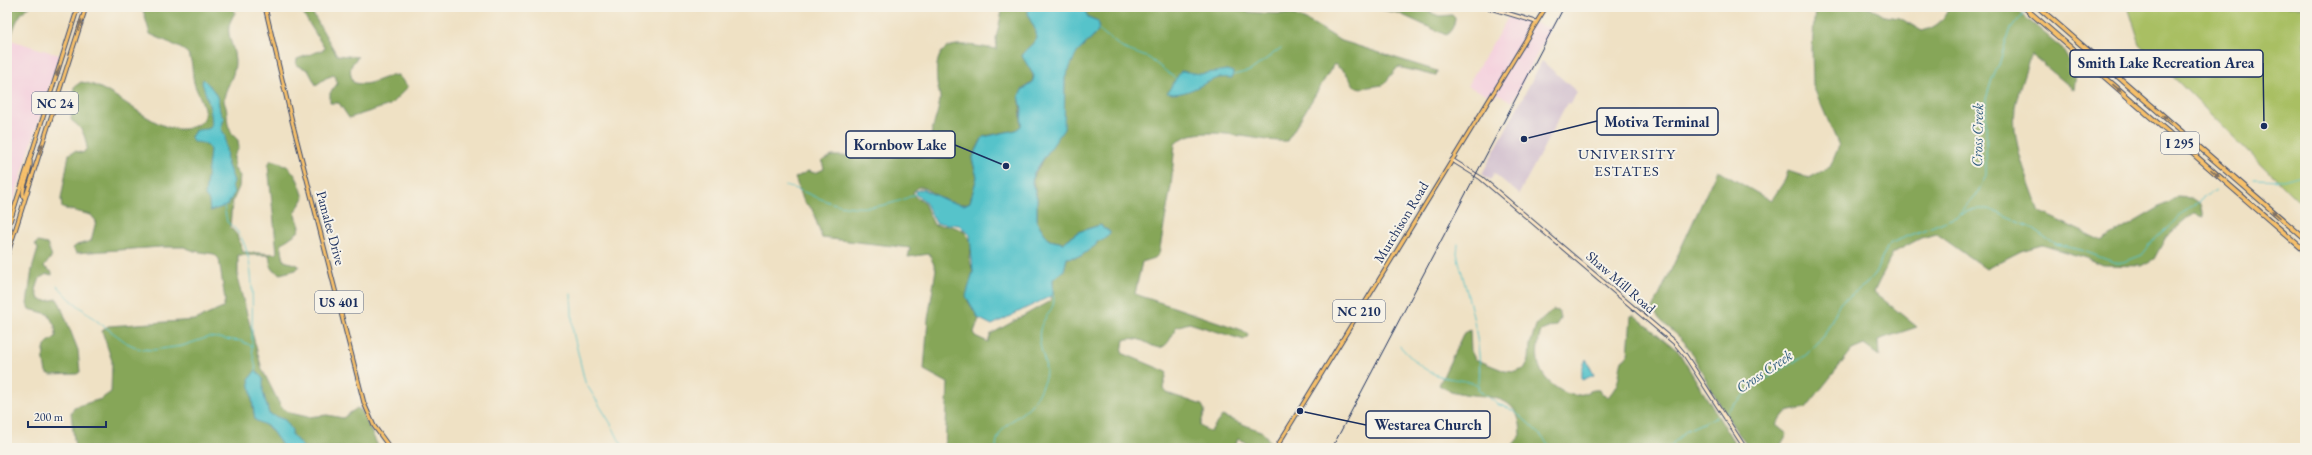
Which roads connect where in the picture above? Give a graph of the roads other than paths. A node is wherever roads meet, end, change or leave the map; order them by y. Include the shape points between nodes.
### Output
1 (78, 7) edge
2 (86, 7) edge
3 (265, 7) edge
4 (1487, 7) edge
5 (1546, 7) edge
6 (2024, 7) edge
7 (2038, 7) edge
8 (1536, 22) junction
9 (30, 160) junction
10 (1452, 160) junction
11 (25, 199) junction
12 (9, 225) junction
13 (7, 231) edge
14 (2305, 239) edge
15 (7, 245) edge
16 (2305, 251) edge
17 (7, 256) edge
18 (390, 448) edge
19 (1276, 448) edge
20 (1745, 448) edge

1 -> 9 main road, NC 24
11 -> 2 main road, NC 24
3 - 18 main road, Pamalee Drive / US 401 via 364,403 374,426
4 - 8 main road
5 - 8 main road, Murchison Road / NC 210
6 -> 16 highway, I 295
14 -> 7 highway, I 295
8 - 10 main road, Murchison Road / NC 210
9 - 11 main road via 31,165 23,193
9 - 12 main road, NC 24
10 - 19 main road, Murchison Road / NC 210
10 - 20 main road, Shaw Mill Road via 1481,178 1675,343
11 - 17 main road, NC 24
12 - 13 main road, NC 24
12 - 15 main road via 11,231

